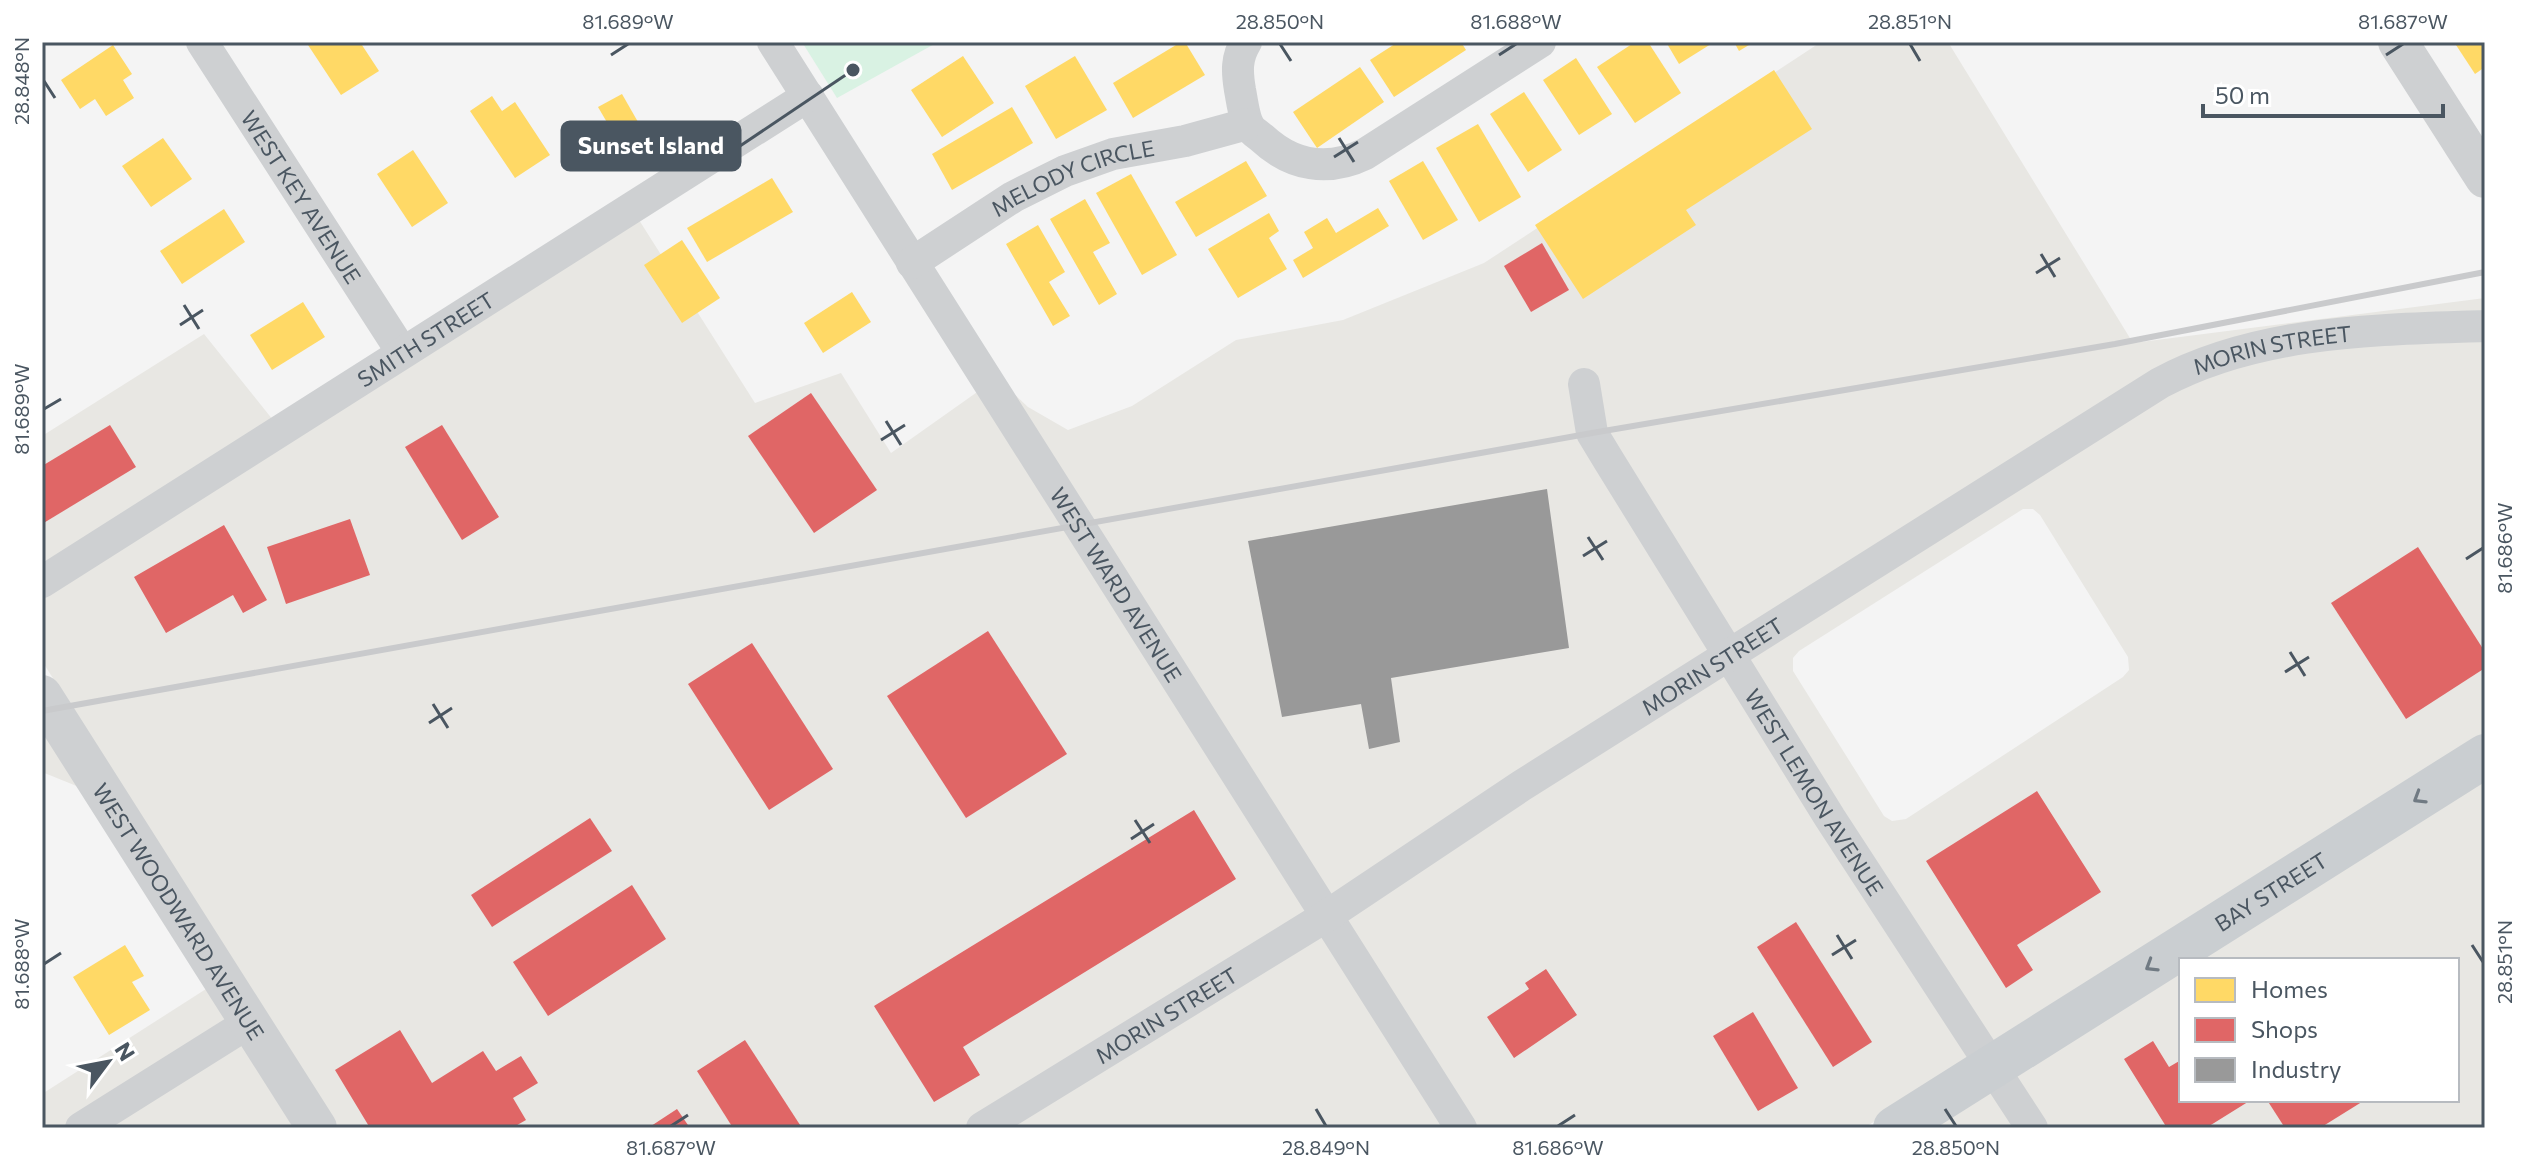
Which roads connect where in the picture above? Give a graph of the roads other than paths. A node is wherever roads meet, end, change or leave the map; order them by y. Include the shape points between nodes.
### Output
1 (202, 42) edge
2 (773, 42) edge
3 (1246, 42) edge
4 (1540, 42) edge
5 (2398, 42) edge
6 (808, 96) junction
7 (1247, 124) junction
8 (2485, 178) edge
9 (912, 263) junction
10 (2485, 326) edge
11 (402, 352) junction
12 (1584, 384) dead end
13 (42, 582) edge
14 (1729, 653) junction
15 (42, 695) edge
16 (2485, 756) edge
17 (1328, 915) junction
18 (250, 1022) junction
19 (1992, 1066) junction
20 (81, 1128) edge
21 (317, 1128) edge
22 (982, 1128) edge
23 (1461, 1128) edge
24 (1895, 1128) edge
25 (2032, 1128) edge

1 - 11 street, WEST KEY AVENUE
2 - 6 street, WEST WARD AVENUE
3 - 7 street via 1237,72
4 - 7 street via 1351,161 1326,166 1299,162 1277,152
5 - 8 street
6 - 9 street, WEST WARD AVENUE
6 - 11 street, SMITH STREET
7 - 9 street, MELODY CIRCLE via 1113,154 1065,171 1013,197
9 - 17 street, WEST WARD AVENUE
10 - 14 street, MORIN STREET via 2347,331 2192,366
11 - 13 street, SMITH STREET
12 - 14 street, WEST LEMON AVENUE via 1592,433
14 - 17 street, MORIN STREET
14 - 19 street, WEST LEMON AVENUE
15 - 18 street, WEST WOODWARD AVENUE
16 -> 19 main road, BAY STREET
17 - 22 street, MORIN STREET
17 - 23 street, WEST WARD AVENUE
18 - 20 street
18 - 21 street, WEST WOODWARD AVENUE
19 - 24 main road, BAY STREET
19 - 25 street, WEST LEMON AVENUE

